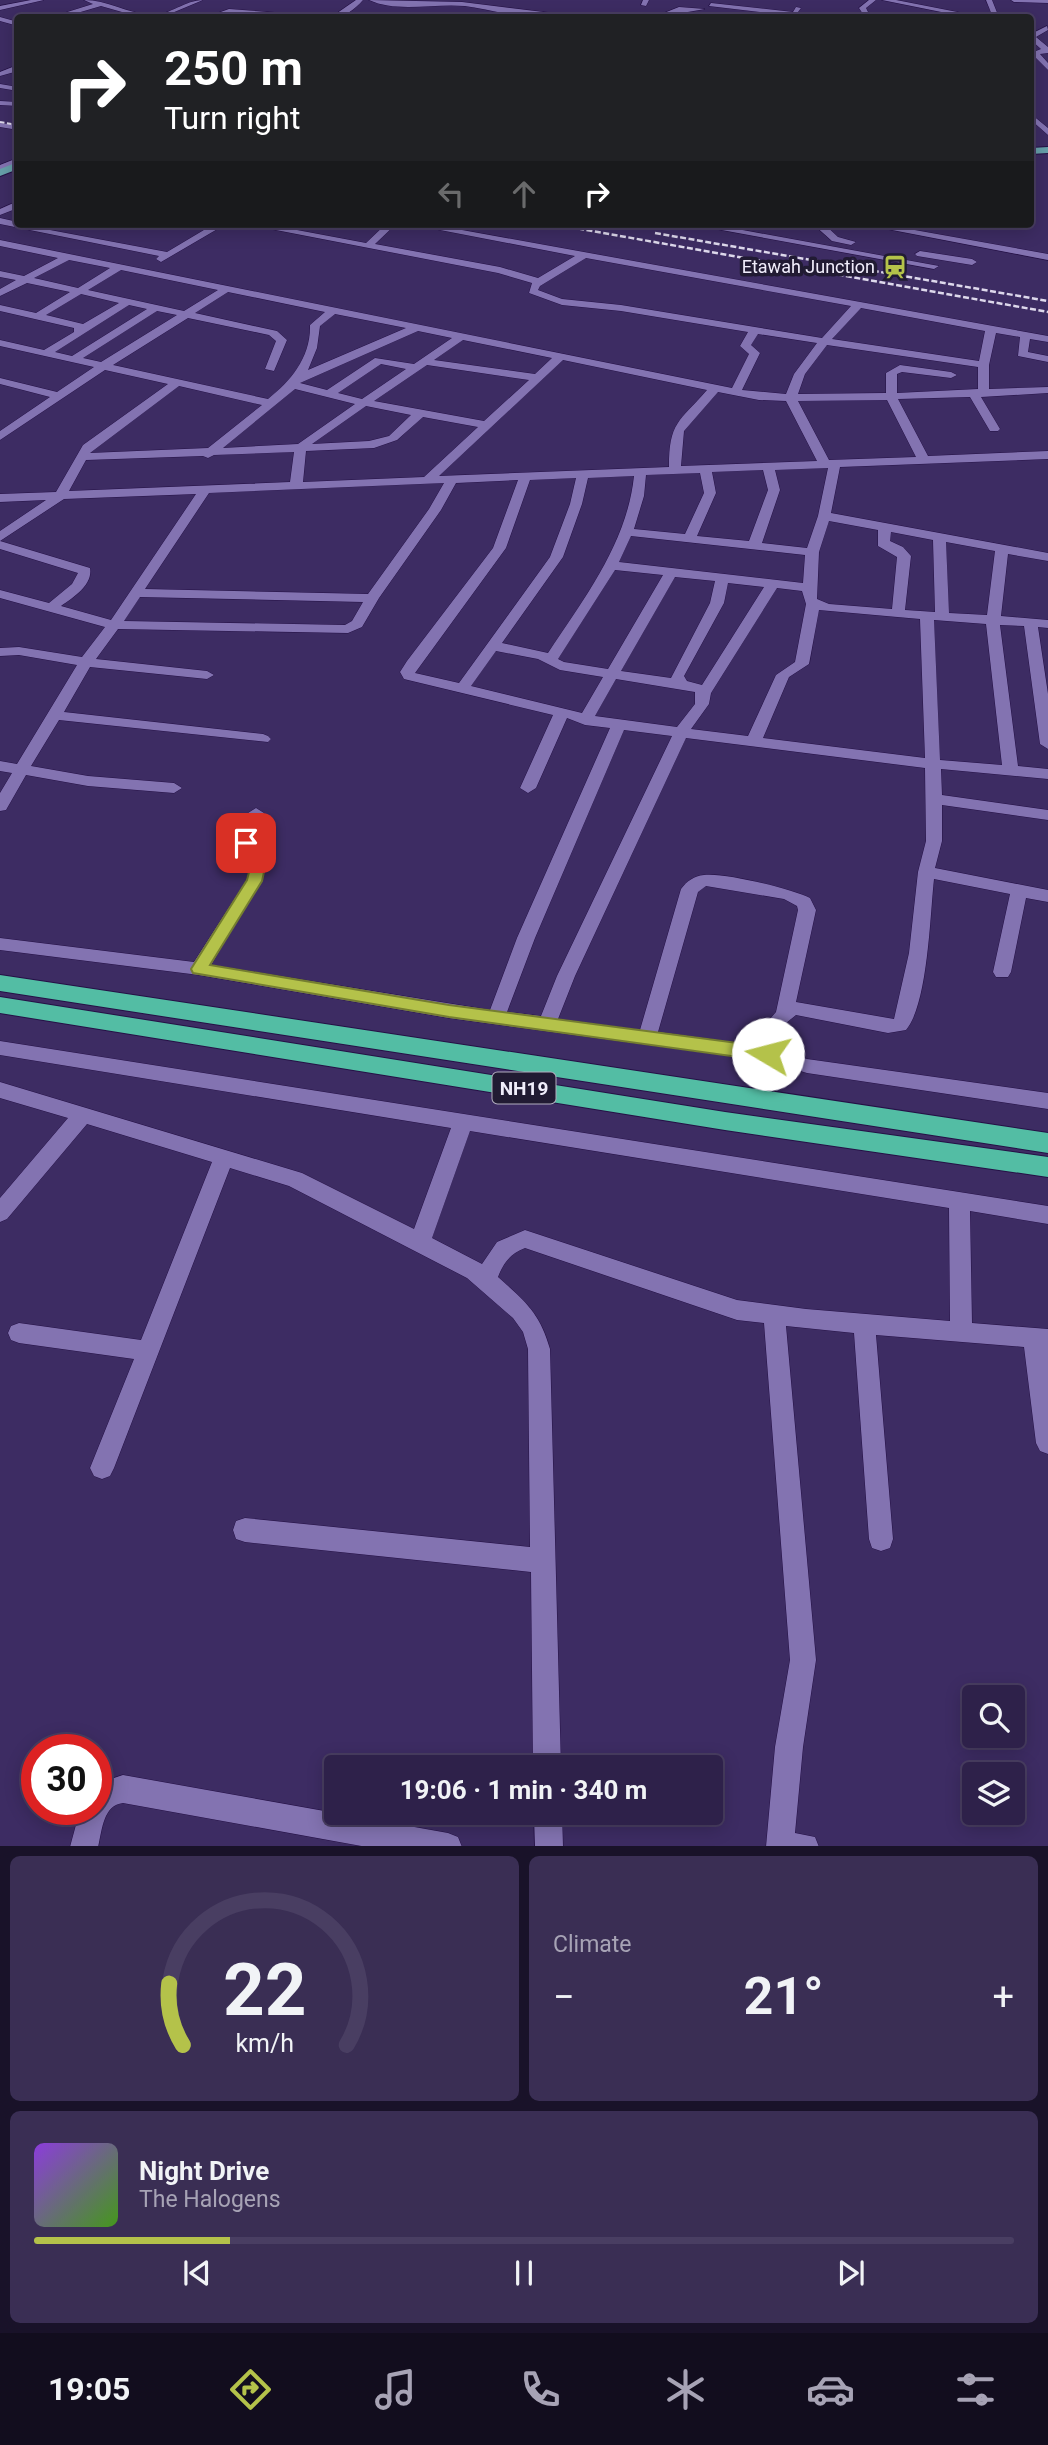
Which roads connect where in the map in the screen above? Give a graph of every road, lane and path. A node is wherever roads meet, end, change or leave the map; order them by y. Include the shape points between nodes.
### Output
1 (6, 0) edge
2 (41, 0) edge
3 (82, 0) edge
4 (88, 0) edge
5 (122, 0) edge
6 (200, 0) edge
7 (360, 0) edge
8 (372, 0) edge
9 (873, 0) edge
10 (885, 0) edge
11 (1048, 1) edge
12 (441, 2) edge
13 (713, 2) edge
14 (19, 3) junction
15 (69, 3) dead end
16 (1016, 3) edge
17 (102, 4) junction
18 (491, 4) edge
19 (239, 5) dead end
20 (552, 7) dead end
21 (0, 8) edge
22 (114, 8) junction
23 (798, 8) dead end
24 (930, 8) junction
25 (702, 9) junction
26 (229, 10) junction
27 (304, 10) dead end
28 (769, 12) edge
29 (66, 14) edge
30 (95, 14) edge
31 (137, 14) edge
32 (163, 14) edge
33 (218, 14) edge
34 (291, 14) joint
35 (341, 14) edge
36 (472, 14) dead end
37 (522, 14) edge
38 (556, 14) edge
39 (666, 14) edge
40 (696, 14) edge
41 (731, 14) edge
42 (866, 14) edge
43 (923, 14) edge
44 (956, 14) edge
45 (1046, 47) edge
46 (1045, 70) edge
47 (12, 78) dead end
48 (0, 87) edge
49 (13, 88) edge
50 (1034, 119) edge
51 (1048, 133) edge
52 (40, 228) edge
53 (60, 228) edge
54 (214, 228) edge
55 (271, 228) edge
56 (387, 228) edge
57 (436, 228) edge
58 (732, 228) edge
59 (823, 228) edge
60 (890, 228) edge
61 (53, 232) junction
62 (943, 237) junction
63 (835, 239) junction
64 (0, 243) edge
65 (368, 246) junction
66 (905, 252) junction
67 (169, 255) junction
68 (584, 255) junction
69 (69, 256) junction
70 (1048, 257) edge
71 (972, 262) dead end
72 (121, 266) junction
73 (934, 266) dead end
74 (142, 271) junction
75 (0, 274) edge
76 (26, 279) junction
77 (540, 282) junction
78 (228, 288) junction
79 (80, 291) junction
80 (0, 293) edge
81 (129, 301) junction
82 (858, 305) junction
83 (0, 308) edge
84 (155, 308) junction
85 (335, 309) junction
86 (186, 315) junction
87 (38, 316) junction
88 (418, 327) junction
89 (81, 329) junction
90 (991, 329) junction
91 (755, 330) junction
92 (462, 335) junction
93 (1026, 335) junction
94 (1048, 339) edge
95 (825, 342) junction
96 (0, 343) edge
97 (44, 354) junction
98 (560, 357) junction
99 (1048, 359) edge
100 (74, 360) junction
101 (418, 364) junction
102 (984, 365) junction
103 (103, 366) junction
104 (270, 369) dead end
105 (951, 375) dead end
106 (537, 378) junction
107 (0, 381) edge
108 (295, 382) junction
109 (176, 383) junction
110 (715, 388) junction
111 (1048, 390) edge
112 (736, 392) junction
113 (329, 394) junction
114 (979, 394) junction
115 (60, 396) junction
116 (891, 397) junction
117 (791, 399) junction
118 (362, 402) junction
119 (270, 403) junction
120 (420, 414) junction
121 (29, 416) junction
122 (0, 418) edge
123 (485, 425) junction
124 (994, 429) dead end
125 (0, 435) edge
126 (300, 449) junction
127 (208, 454) junction
128 (1048, 455) edge
129 (81, 457) junction
130 (924, 460) junction
131 (830, 465) junction
132 (768, 467) junction
133 (705, 470) junction
134 (675, 471) junction
135 (640, 472) junction
136 (583, 474) junction
137 (525, 477) junction
138 (452, 480) junction
139 (427, 481) junction
140 (296, 486) junction
141 (204, 491) junction
142 (60, 496) junction
143 (0, 498) edge
144 (824, 516) junction
145 (885, 527) junction
146 (626, 532) junction
147 (0, 537) edge
148 (939, 537) junction
149 (689, 539) junction
150 (0, 545) edge
151 (754, 546) junction
152 (1002, 550) junction
153 (812, 552) junction
154 (1048, 557) edge
155 (610, 565) junction
156 (672, 571) junction
157 (722, 579) junction
158 (773, 584) junction
159 (809, 588) junction
160 (136, 593) junction
161 (0, 594) edge
162 (372, 598) junction
163 (813, 604) junction
164 (52, 607) junction
165 (898, 614) junction
166 (934, 617) junction
167 (993, 621) junction
168 (1030, 623) junction
169 (1048, 624) edge
170 (114, 625) junction
171 (492, 646) junction
172 (0, 652) edge
173 (551, 659) junction
174 (86, 662) junction
175 (207, 675) dead end
176 (611, 675) junction
177 (682, 684) junction
178 (462, 689) junction
179 (704, 693) junction
180 (561, 714) junction
181 (54, 715) junction
182 (585, 720) junction
183 (619, 725) junction
184 (681, 732) junction
185 (263, 739) dead end
186 (753, 742) junction
187 (1048, 744) edge
188 (934, 764) junction
189 (0, 766) edge
190 (21, 770) junction
191 (1011, 771) junction
192 (1048, 775) edge
193 (174, 788) dead end
194 (528, 789) dead end
195 (936, 799) junction
196 (0, 806) edge
197 (256, 813) dead end
198 (1048, 816) edge
199 (926, 872) junction
200 (1019, 890) junction
201 (1048, 896) edge
202 (0, 944) edge
203 (199, 969) junction
204 (1002, 972) dead end
205 (0, 983) edge
206 (0, 1005) edge
207 (785, 1012) junction
208 (496, 1017) junction
209 (547, 1024) junction
210 (647, 1038) junction
211 (0, 1048) edge
212 (768, 1054) junction
213 (0, 1090) edge
214 (1048, 1101) edge
215 (83, 1115) junction
216 (463, 1122) junction
217 (1048, 1143) edge
218 (224, 1158) junction
219 (1048, 1167) edge
220 (959, 1201) junction
221 (0, 1213) edge
222 (1048, 1215) edge
223 (420, 1242) junction
224 (486, 1280) junction
225 (774, 1314) junction
226 (864, 1323) junction
227 (961, 1331) junction
228 (19, 1333) dead end
229 (1041, 1338) edge
230 (148, 1351) junction
231 (1048, 1443) edge
232 (102, 1468) dead end
233 (245, 1530) dead end
234 (881, 1539) dead end
235 (544, 1561) junction
236 (547, 1755) edge
237 (112, 1790) edge
238 (90, 1825) edge
239 (548, 1825) edge
240 (84, 1846) edge
241 (448, 1846) edge
242 (549, 1846) edge
243 (783, 1846) edge
244 (805, 1846) edge

1 - 14 street
2 - 14 street
3 - 15 street
4 - 17 street
5 - 17 street
6 - 32 street
7 - 35 street
8 - 12 street via 411,5
9 - 42 street via 862,8
10 - 24 street
11 - 16 street
12 - 18 street
13 - 25 street
13 - 28 street
14 - 21 street
17 - 22 street
17 - 29 street
18 - 36 street
18 - 37 street
19 - 26 street
20 - 38 street
22 - 30 street
22 - 31 street
23 - 28 street via 795,14
24 - 43 street
24 - 44 street
25 - 39 street
25 - 40 street
25 - 41 street
26 - 33 street
26 - 34 street
27 - 34 street
45 - 46 street via 1035,52
47 - 48 street
48 - 49 street
50 - 51 street
52 - 61 street
53 - 61 street
54 - 67 street
55 - 65 street
56 - 65 street
57 - 68 street
58 - 63 street
59 - 63 street
60 - 62 street
61 - 67 street
62 - 66 street
62 - 70 street
63 - 66 street
63 - 73 street
64 - 69 street
65 - 77 street via 500,270
66 - 71 street
67 - 74 street
68 - 77 street
68 - 82 street
69 - 72 street
69 - 76 street
72 - 74 street
72 - 79 street
74 - 78 street
75 - 76 street
76 - 79 street
76 - 80 street
77 - 91 street via 533,291 544,298
78 - 85 street
78 - 86 street
79 - 81 street
79 - 87 street
81 - 84 street
81 - 89 street
82 - 90 street
82 - 95 street
83 - 87 street
84 - 86 street
84 - 100 street
85 - 88 street
85 - 108 street via 315,325 316,333
86 - 103 street
86 - 104 street via 279,337 281,345
87 - 89 street via 74,323
88 - 92 street
88 - 108 street
89 - 97 street
90 - 93 street
90 - 102 street
91 - 95 street
91 - 112 street via 745,346 755,353
92 - 98 street
92 - 101 street
93 - 94 street
93 - 99 street via 1022,354
95 - 102 street
95 - 117 street via 796,377
96 - 97 street
97 - 100 street
98 - 106 street
98 - 110 street
100 - 103 street
101 - 106 street
101 - 113 street via 379,359
101 - 118 street
102 - 114 street
103 - 109 street
103 - 115 street
105 - 116 street via 894,370
106 - 123 street
107 - 115 street
108 - 113 street
108 - 119 street
109 - 119 street
109 - 129 street
110 - 112 street
110 - 134 street via 678,430
111 - 114 street
112 - 117 street
113 - 118 street
114 - 116 street
114 - 124 street
115 - 121 street
116 - 117 street
116 - 130 street
117 - 131 street
118 - 120 street
118 - 126 street
119 - 127 street
120 - 123 street
120 - 126 street via 380,444
121 - 122 street
121 - 125 street
123 - 139 street
126 - 127 street
126 - 140 street
127 - 129 street
128 - 130 street
129 - 142 street
130 - 131 street
131 - 132 street
131 - 144 street
132 - 133 street
132 - 151 street via 774,490
133 - 134 street
133 - 149 street via 710,493
134 - 135 street
135 - 136 street
135 - 146 street via 638,503
136 - 137 street
136 - 171 street via 556,557
137 - 138 street
137 - 178 street via 499,548 407,672 414,678
138 - 139 street
138 - 162 street
139 - 140 street
140 - 141 street
141 - 142 street
141 - 160 street
142 - 143 street
142 - 147 street
144 - 145 street
144 - 153 street
145 - 148 street
145 - 165 street via 883,543 904,556
146 - 149 street
146 - 155 street
148 - 152 street
148 - 166 street
149 - 151 street
150 - 164 street via 85,571 78,585
151 - 153 street
152 - 154 street
152 - 167 street
153 - 159 street
155 - 156 street
155 - 173 street
156 - 157 street
156 - 176 street
157 - 158 street
157 - 177 street via 717,603 677,676
158 - 159 street
158 - 179 street
159 - 163 street
160 - 162 street
160 - 170 street
161 - 164 street
162 - 170 street via 357,624 342,630
163 - 165 street
163 - 186 street via 802,664 783,676
164 - 170 street
165 - 166 street
166 - 167 street
166 - 188 street
167 - 168 street
167 - 191 street
168 - 169 street
168 - 187 street
170 - 174 street
171 - 173 street
171 - 178 street
172 - 174 street
173 - 176 street via 560,666
174 - 175 street
174 - 181 street
176 - 177 street
176 - 182 street
177 - 179 street
178 - 180 street
179 - 184 street via 702,704
180 - 182 street
180 - 194 street
181 - 185 street
181 - 190 street
182 - 183 street
183 - 184 street
183 - 208 street
184 - 186 street
184 - 209 street
186 - 188 street
188 - 191 street
188 - 195 street
189 - 190 street
190 - 193 street
190 - 196 street
191 - 192 street
195 - 198 street
195 - 199 street via 934,841
197 - 203 street via 244,848 257,872 254,881
199 - 200 street
199 - 207 street via 918,953 905,1017 899,1025 802,1008
200 - 201 street
200 - 204 street
202 - 203 street
203 - 208 street
205 - 217 highway, NH19
206 - 219 highway, NH19 via 725,1121
207 - 210 street via 807,910 804,902 788,894 706,880 690,889
207 - 212 street
208 - 209 street
209 - 210 street
210 - 212 street
211 - 216 street
212 - 214 street via 807,1066
213 - 215 street
215 - 218 street
215 - 221 street
216 - 220 street
216 - 223 street
218 - 223 street via 295,1180
218 - 230 street
220 - 222 street
220 - 227 street
223 - 224 street
224 - 225 street via 498,1252 525,1239 712,1304
224 - 235 street via 522,1311 540,1349
225 - 226 street
225 - 243 street via 803,1660 789,1747
226 - 227 street
226 - 234 street
227 - 229 street
228 - 230 street
229 - 231 street
230 - 232 street
233 - 235 street
235 - 236 street
237 - 241 street via 128,1788
238 - 240 street
239 - 242 street
243 - 244 street

